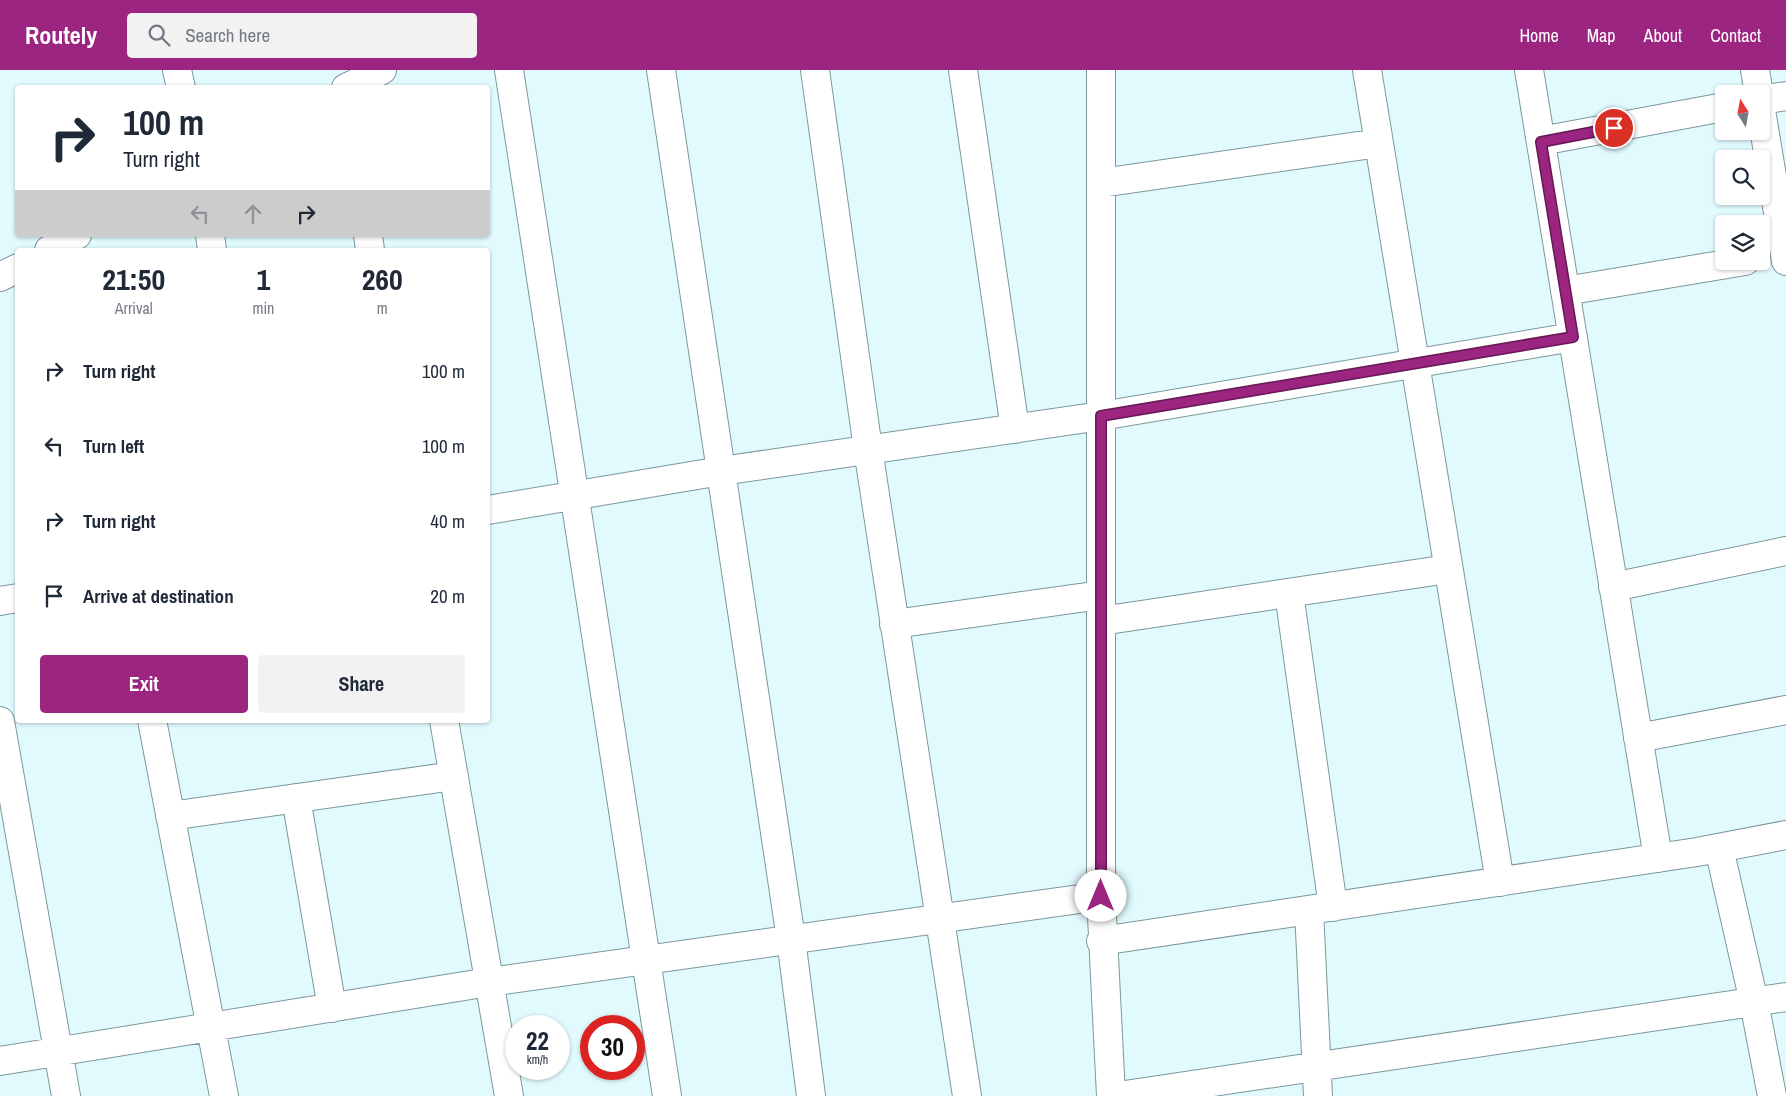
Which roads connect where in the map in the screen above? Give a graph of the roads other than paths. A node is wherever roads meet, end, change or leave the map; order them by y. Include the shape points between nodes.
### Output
1 (177, 70) edge
2 (342, 70) edge
3 (382, 70) edge
4 (510, 70) edge
5 (661, 70) edge
6 (815, 70) edge
7 (963, 70) edge
8 (1101, 70) edge
9 (1367, 70) edge
10 (1529, 70) edge
11 (1755, 70) edge
12 (180, 85) edge
13 (345, 85) edge
14 (352, 85) edge
15 (1758, 85) edge
16 (1786, 96) edge
17 (1770, 99) edge
18 (1715, 109) edge
19 (1765, 140) edge
20 (1379, 142) junction
21 (1541, 142) junction
22 (1101, 183) junction
23 (1780, 257) edge
24 (1715, 266) edge
25 (15, 270) edge
26 (0, 277) edge
27 (1565, 291) junction
28 (1573, 337) junction
29 (1415, 364) junction
30 (1101, 416) junction
31 (1015, 429) junction
32 (868, 450) junction
33 (721, 471) junction
34 (576, 495) junction
35 (490, 510) edge
36 (1786, 551) edge
37 (1448, 569) junction
38 (1614, 588) junction
39 (1289, 593) junction
40 (1101, 594) junction
41 (15, 598) edge
42 (0, 601) edge
43 (1101, 621) junction
44 (894, 624) junction
45 (1786, 710) edge
46 (0, 721) edge
47 (153, 723) edge
48 (445, 723) edge
49 (1638, 738) junction
50 (454, 776) junction
51 (296, 798) junction
52 (170, 816) junction
53 (1786, 835) edge
54 (1719, 848) junction
55 (1658, 858) junction
56 (1500, 882) junction
57 (1101, 896) junction
58 (1321, 908) junction
59 (939, 919) junction
60 (791, 939) junction
61 (1102, 940) junction
62 (647, 960) junction
63 (489, 982) junction
64 (1786, 996) edge
65 (1754, 1002) junction
66 (332, 1008) junction
67 (211, 1027) junction
68 (60, 1051) junction
69 (0, 1061) edge
70 (1318, 1067) junction
71 (66, 1096) edge
72 (224, 1096) edge
73 (508, 1096) edge
74 (667, 1096) edge
75 (811, 1096) edge
76 (967, 1096) edge
77 (1111, 1096) edge
78 (1118, 1096) edge
79 (1318, 1096) edge
80 (1772, 1096) edge

1 - 12 street
2 - 13 street
3 - 14 street
4 - 34 street
5 - 33 street
6 - 32 street
7 - 31 street
8 - 22 street
9 - 20 street
10 - 21 street
11 - 15 street
16 - 17 street
18 - 21 street
19 - 23 street
20 - 22 street
20 - 29 street
21 - 27 street
22 - 30 street
24 - 27 street
25 - 26 street
27 - 28 street
28 - 29 street
28 - 38 street
29 - 30 street
29 - 37 street
30 - 31 street
30 - 40 street
31 - 32 street
32 - 33 street
32 - 44 street
33 - 34 street
33 - 60 street
34 - 35 street
34 - 62 street
36 - 38 street
37 - 39 street
37 - 56 street
38 - 49 street
39 - 43 street
39 - 58 street
40 - 43 street
40 - 44 street
41 - 42 street
43 - 57 street
44 - 59 street
45 - 49 street
46 - 68 street
47 - 52 street
48 - 50 street
49 - 55 street
50 - 51 street
50 - 63 street
51 - 52 street
51 - 66 street
52 - 67 street
53 - 54 street
54 - 55 street
54 - 65 street
55 - 56 street
56 - 58 street
57 - 59 street
57 - 61 street
58 - 61 street
58 - 70 street
59 - 60 street
59 - 76 street
60 - 62 street
60 - 75 street
61 - 77 street
62 - 63 street
62 - 74 street
63 - 66 street
63 - 73 street
64 - 65 street
65 - 70 street
65 - 80 street
66 - 67 street
67 - 68 street
67 - 72 street
68 - 69 street
68 - 71 street
70 - 78 street
70 - 79 street

